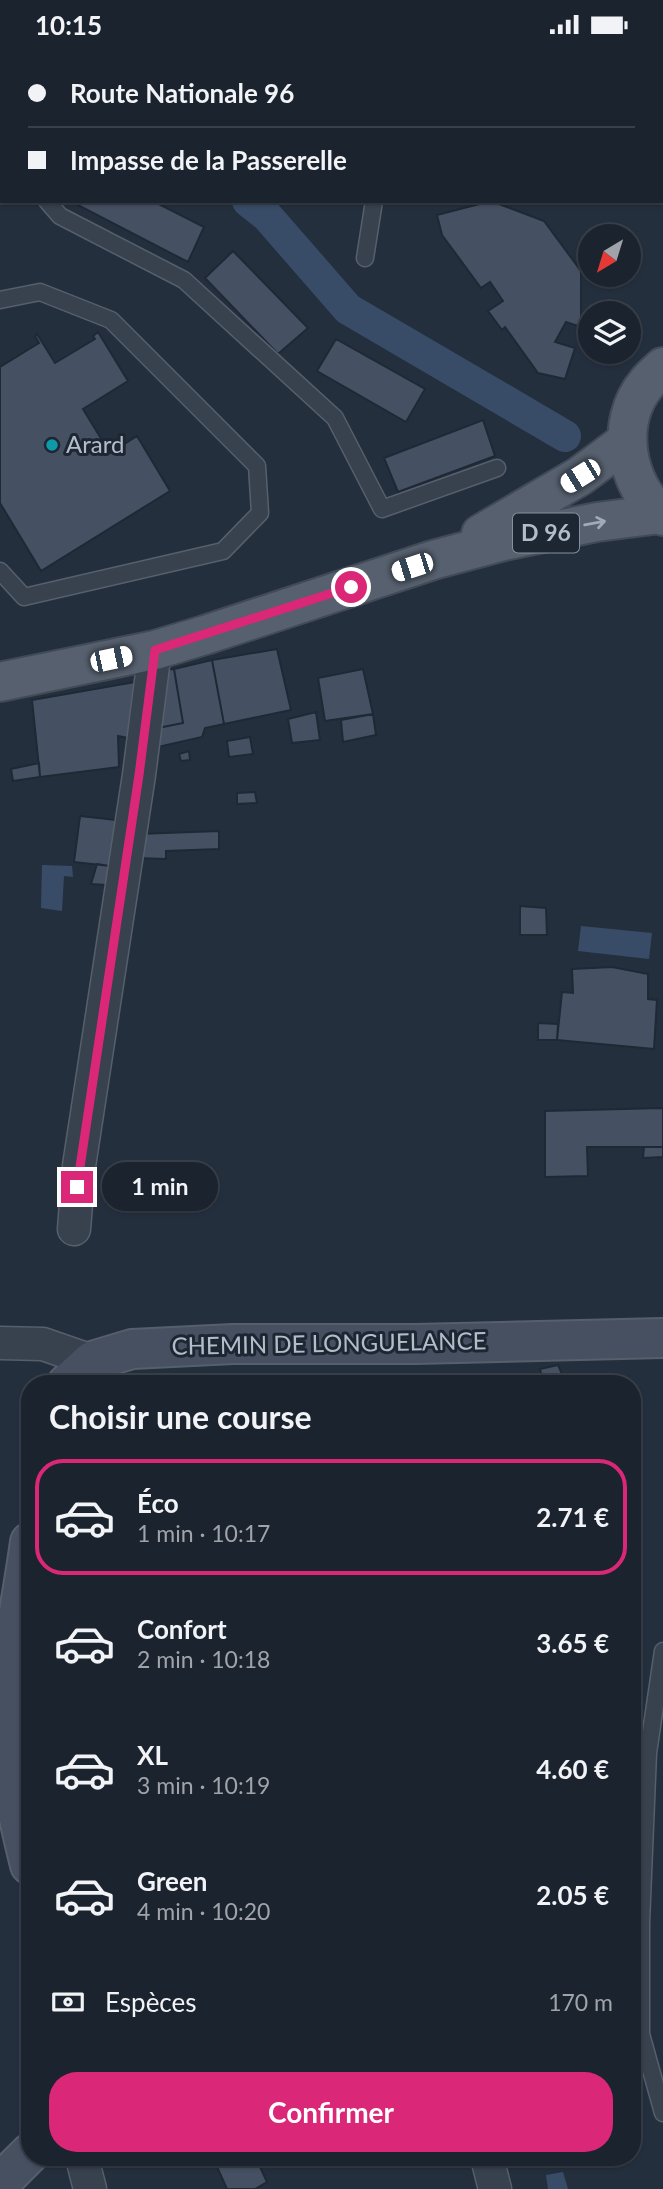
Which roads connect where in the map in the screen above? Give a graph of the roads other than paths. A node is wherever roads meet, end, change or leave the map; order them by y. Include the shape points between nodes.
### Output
1 (49, 203) edge
2 (374, 203) edge
3 (365, 258) dead end
4 (0, 300) edge
5 (663, 367) edge
6 (626, 442) junction
7 (496, 468) dead end
8 (662, 515) edge
9 (433, 560) junction
10 (0, 571) edge
11 (155, 650) junction
12 (0, 682) edge
13 (74, 1229) dead end
14 (663, 1338) edge
15 (0, 1343) edge
16 (79, 1373) edge
17 (21, 1605) edge
18 (663, 1651) edge
19 (21, 1830) edge
20 (663, 2113) edge
21 (21, 2162) edge
22 (84, 2166) edge
23 (489, 2166) edge
24 (0, 2183) edge
25 (90, 2189) edge
26 (495, 2189) edge

1 - 7 lane via 60,216 184,280 324,408 334,418 382,509
2 - 3 lane
4 - 10 lane via 40,292 111,320 257,466 260,513 223,551 24,597
5 - 6 main road via 646,384 632,411
6 - 8 main road via 642,493
6 - 9 main road, D 96 via 557,491
9 -> 8 main road, D 96 via 597,522
9 - 11 main road, D 96
11 - 12 main road, D 96
11 - 13 street via 79,1166
14 - 16 street, CHEMIN DE LONGUELANCE via 132,1349
15 - 16 street, CHEMIN DE LONGUELANCE via 43,1344
17 - 19 street via 8,1697 9,1752
18 - 20 lane via 648,1753 641,2034
21 - 24 street
22 - 25 street
23 - 26 street

